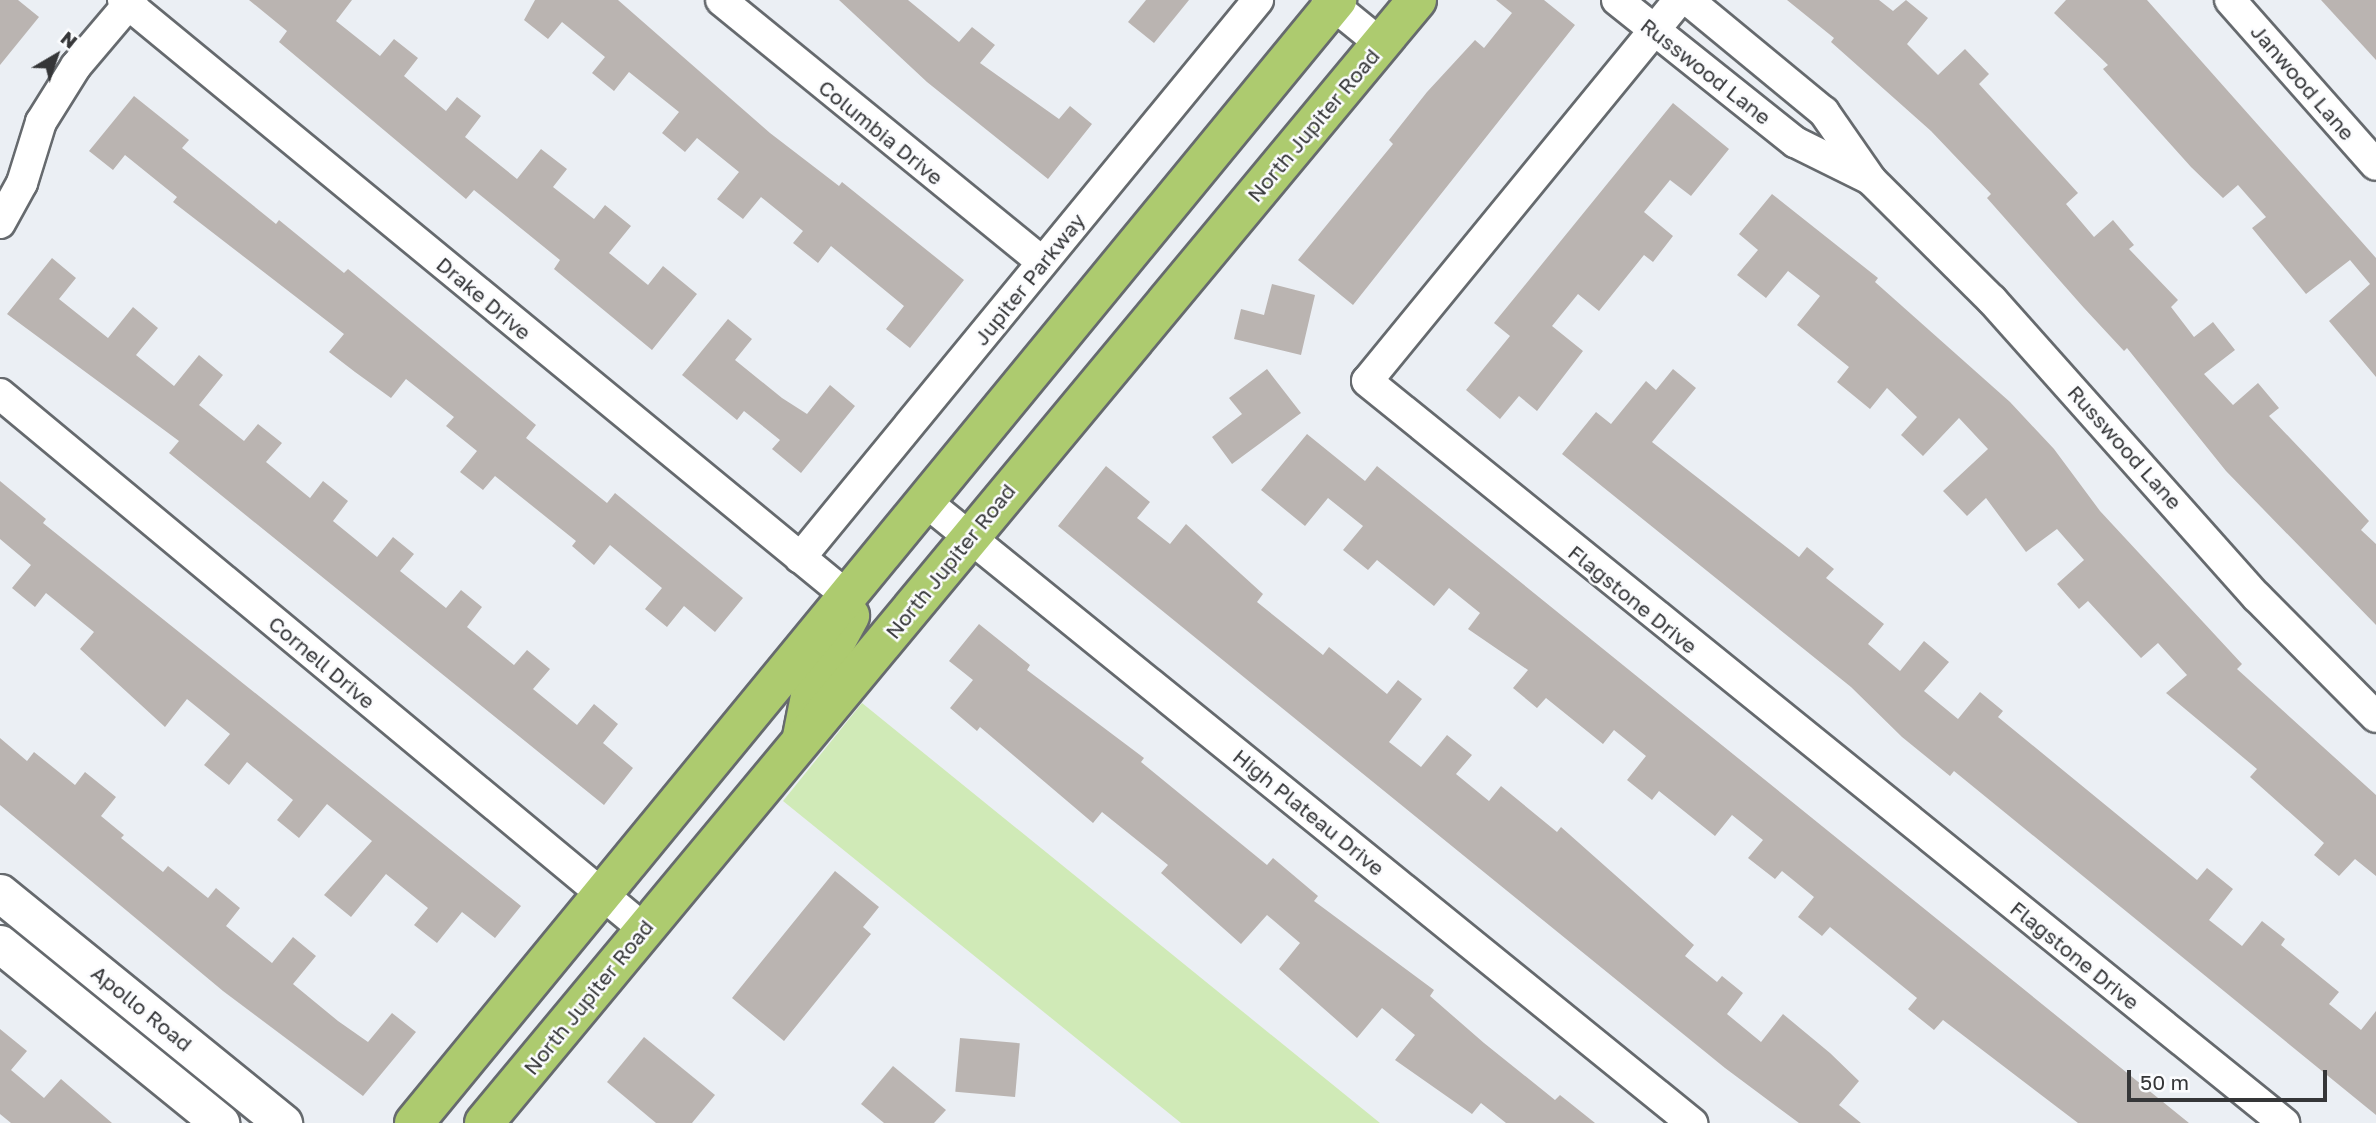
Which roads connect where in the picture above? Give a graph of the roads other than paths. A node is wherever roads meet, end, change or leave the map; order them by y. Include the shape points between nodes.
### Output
1 (721, 0) edge
2 (1258, 0) edge
3 (1418, 0) edge
4 (1616, 0) edge
5 (1679, 0) edge
6 (1688, 0) edge
7 (2230, 0) edge
8 (128, 2) edge
9 (1332, 2) edge
10 (1654, 30) junction
11 (1381, 44) junction
12 (2376, 165) edge
13 (1871, 180) junction
14 (0, 223) edge
15 (1042, 262) junction
16 (0, 394) edge
17 (925, 501) junction
18 (969, 537) junction
19 (800, 558) junction
20 (846, 594) junction
21 (2376, 717) edge
22 (801, 743) junction
23 (0, 893) edge
24 (601, 894) junction
25 (644, 929) junction
26 (0, 944) edge
27 (220, 1123) edge
28 (283, 1123) edge
29 (414, 1123) edge
30 (484, 1123) edge
31 (1692, 1123) edge
32 (2284, 1123) edge

1 - 15 street, Columbia Drive
2 - 15 street, Jupiter Parkway
3 - 11 main road, North Jupiter Road
4 - 10 street, Russwood Lane
5 - 10 street, Flagstone Drive
6 - 13 street, Russwood Lane via 1824,112
7 - 12 street, Janwood Lane
8 - 14 street via 76,66 41,122 22,183
8 - 19 street, Drake Drive
9 - 11 street
9 - 17 main road
10 - 13 street, Russwood Lane via 1795,142
10 - 32 street, Flagstone Drive via 1367,382
11 - 18 main road, North Jupiter Road
13 - 21 street, Russwood Lane via 1992,300 2257,597
15 - 19 street, Jupiter Parkway
16 - 24 street, Cornell Drive
17 - 18 street, High Plateau Drive
17 - 20 main road
18 - 22 main road, North Jupiter Road
18 - 31 street, High Plateau Drive
19 - 20 street, Drake Drive
20 - 22 main road via 852,604 849,622 812,686
20 - 24 main road
22 - 25 main road, North Jupiter Road
23 - 28 street, Apollo Road
24 - 25 street, Cornell Drive
24 - 29 main road
25 - 30 main road, North Jupiter Road
26 - 27 street, Apollo Road

